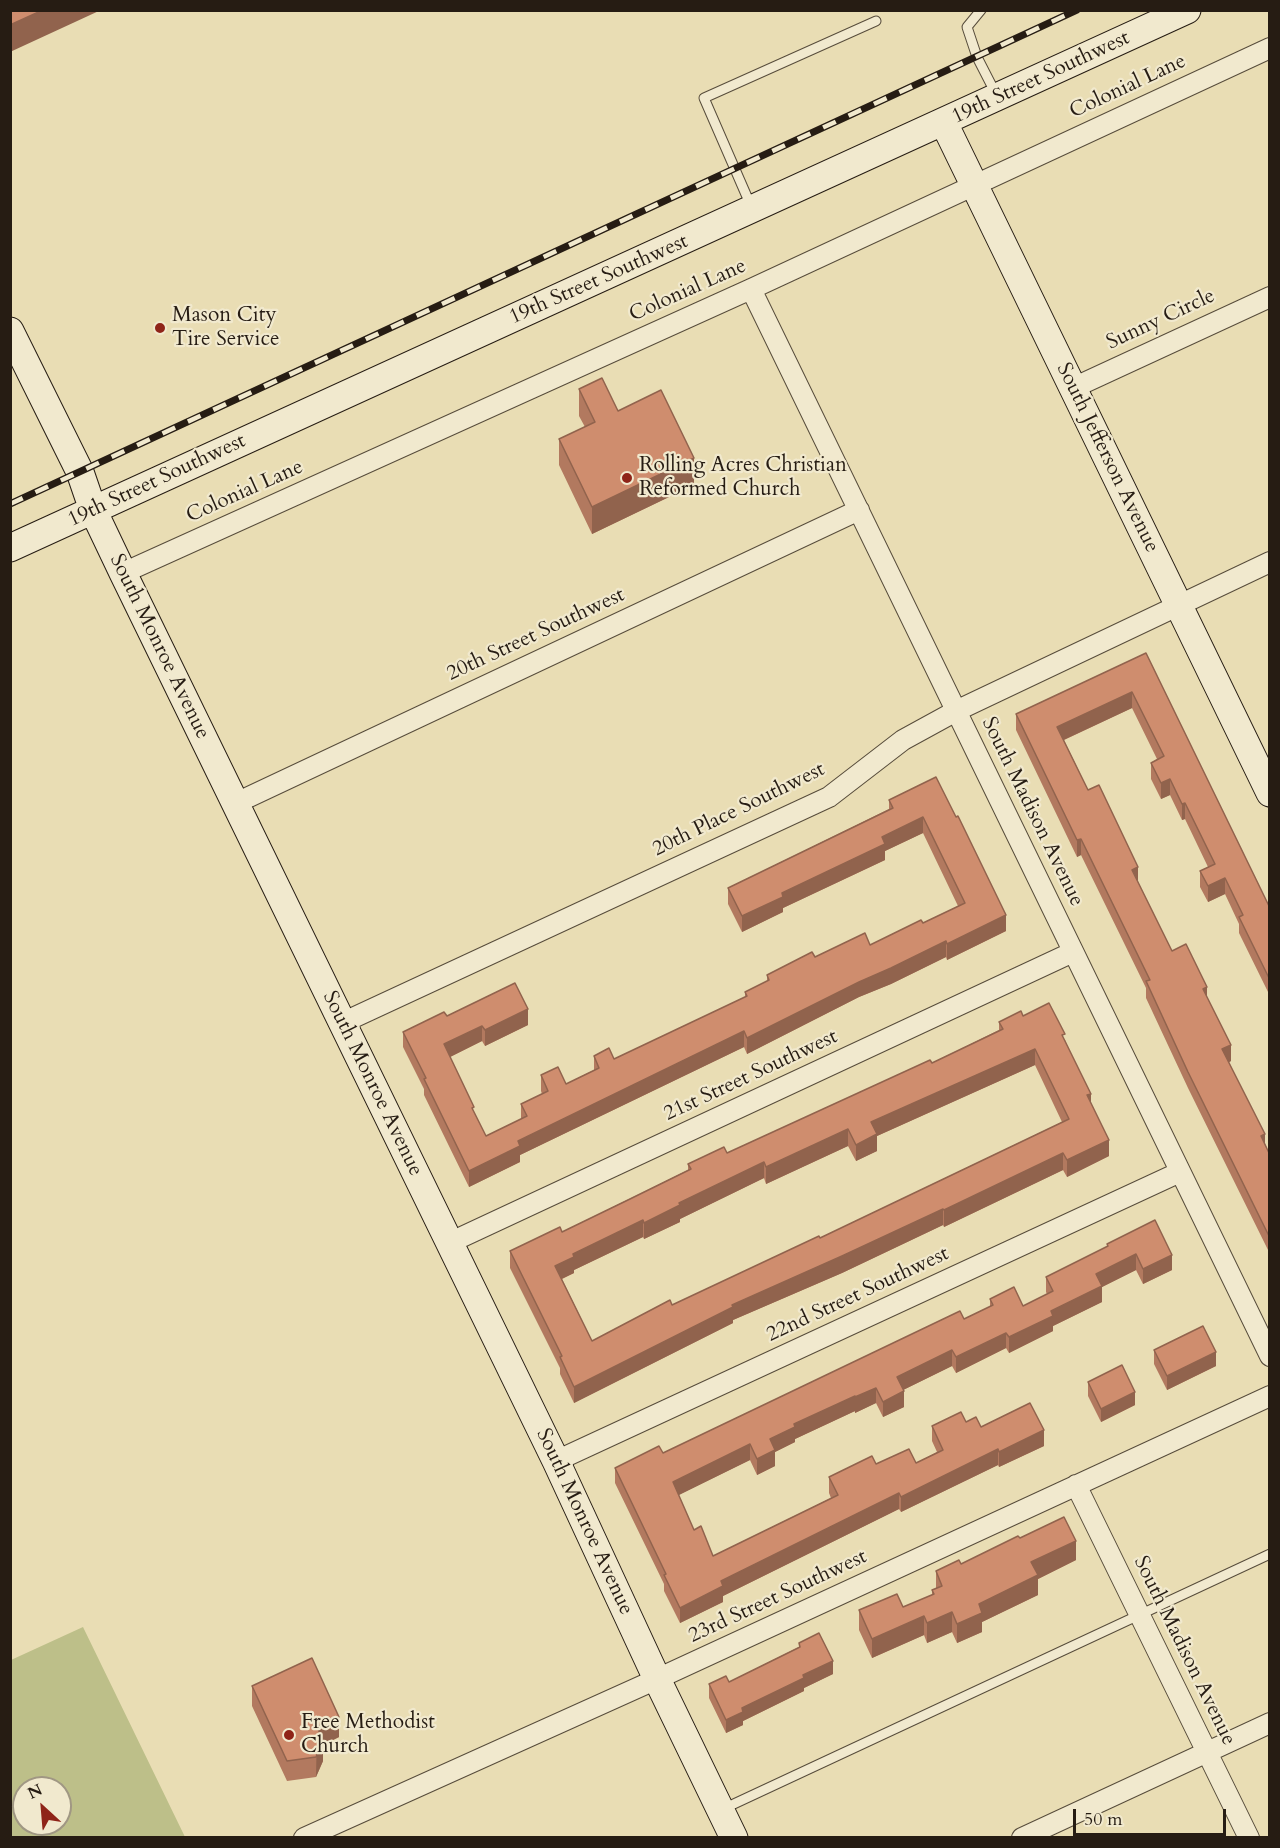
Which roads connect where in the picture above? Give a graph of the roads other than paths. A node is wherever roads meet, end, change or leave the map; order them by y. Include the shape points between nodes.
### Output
1 (981, 10) edge
2 (1187, 10) edge
3 (876, 21) dead end
4 (1269, 48) edge
5 (998, 98) junction
6 (944, 123) junction
7 (974, 185) junction
8 (753, 209) junction
9 (751, 289) junction
10 (1269, 297) edge
11 (13, 344) edge
12 (1073, 388) junction
13 (93, 510) junction
14 (859, 510) junction
15 (10, 548) edge
16 (1269, 562) edge
17 (123, 573) junction
18 (1178, 605) junction
19 (956, 711) junction
20 (1269, 793) edge
21 (234, 804) junction
22 (1073, 952) junction
23 (342, 1023) junction
24 (1180, 1173) junction
25 (449, 1243) junction
26 (1269, 1356) edge
27 (1269, 1396) edge
28 (556, 1461) junction
29 (1076, 1485) junction
30 (1269, 1554) edge
31 (1139, 1613) junction
32 (657, 1679) junction
33 (1269, 1723) edge
34 (1207, 1752) junction
35 (721, 1810) junction
36 (304, 1838) edge
37 (735, 1838) edge
38 (1022, 1838) edge
39 (1249, 1838) edge

1 - 5 lane via 966,27
2 - 5 street, 19th Street Southwest
3 - 8 lane via 704,98
4 - 7 street, Colonial Lane
5 - 6 street, 19th Street Southwest
6 - 7 street, South Jefferson Avenue
6 - 8 street, 19th Street Southwest
7 - 9 street, Colonial Lane
7 - 12 street, South Jefferson Avenue
8 - 13 street, 19th Street Southwest
9 - 14 street, South Madison Avenue
9 - 17 street, Colonial Lane
10 - 12 street, Sunny Circle
11 - 13 street, South Monroe Avenue via 80,472
12 - 18 street, South Jefferson Avenue
13 - 15 street, 19th Street Southwest
13 - 17 street, South Monroe Avenue
14 - 19 street, South Madison Avenue
14 - 21 street, 20th Street Southwest
16 - 18 street, 20th Place Southwest
17 - 21 street, South Monroe Avenue
18 - 19 street, 20th Place Southwest
18 - 20 street, South Jefferson Avenue
19 - 22 street, South Madison Avenue
19 - 23 street, 20th Place Southwest via 903,740 829,797
21 - 23 street, South Monroe Avenue
22 - 24 street, South Madison Avenue
22 - 25 street, 21st Street Southwest
23 - 25 street, South Monroe Avenue
24 - 26 street, South Madison Avenue
24 - 28 street, 22nd Street Southwest
25 - 28 street, South Monroe Avenue
27 - 29 street, 23rd Street Southwest
28 - 32 street, South Monroe Avenue
29 - 31 street, South Madison Avenue
29 - 32 street, 23rd Street Southwest
30 - 31 lane
31 - 34 street, South Madison Avenue
31 - 35 lane
32 - 35 street, South Monroe Avenue
32 - 36 street, 23rd Street Southwest
33 - 34 street
34 - 38 street
34 - 39 street, South Madison Avenue
35 - 37 street, South Monroe Avenue

